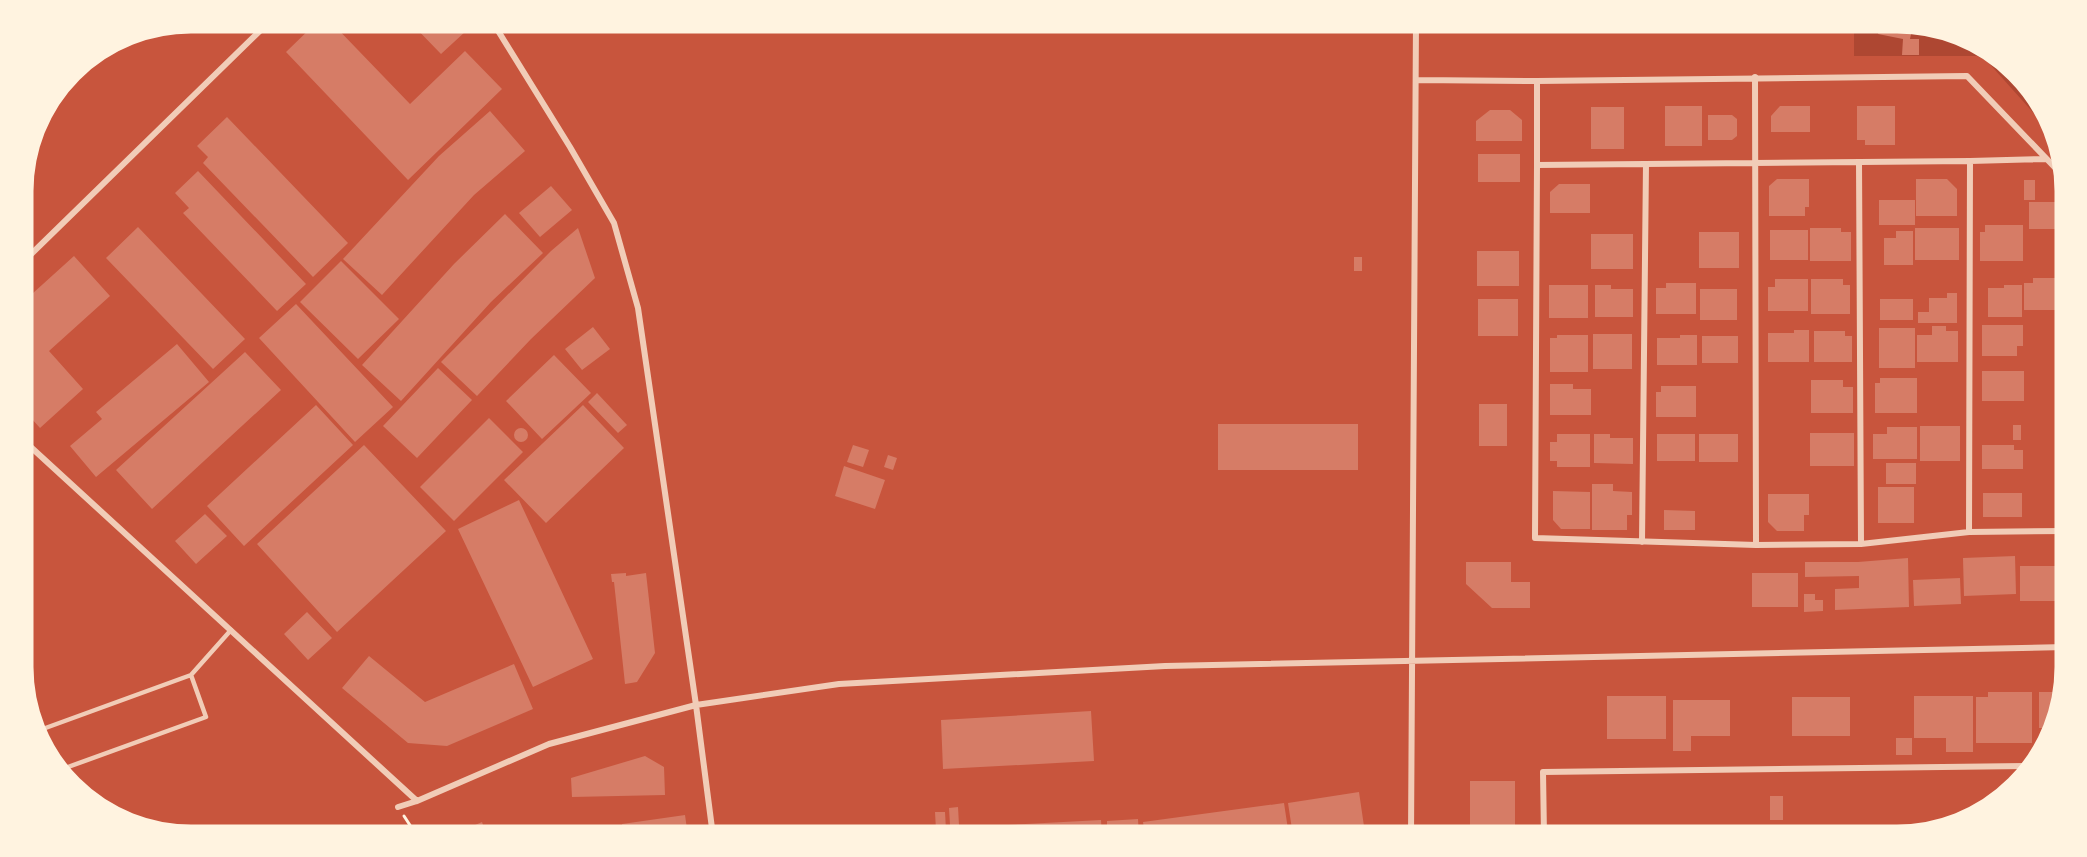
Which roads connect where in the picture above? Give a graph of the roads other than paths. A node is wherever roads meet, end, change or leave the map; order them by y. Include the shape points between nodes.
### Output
1 (259, 32) edge
2 (499, 32) edge
3 (1416, 32) edge
4 (1755, 77) junction
5 (1416, 80) junction
6 (1538, 81) junction
7 (2046, 159) junction
8 (1970, 161) junction
9 (1859, 162) junction
10 (1756, 163) junction
11 (1646, 164) junction
12 (1537, 165) junction
13 (2053, 166) edge
14 (32, 253) edge
15 (31, 448) edge
16 (2056, 531) edge
17 (1969, 532) junction
18 (1642, 542) junction
19 (1861, 543) junction
20 (1756, 545) junction
21 (231, 630) junction
22 (2056, 647) edge
23 (1411, 660) junction
24 (191, 675) junction
25 (696, 705) junction
26 (44, 728) edge
27 (2020, 766) edge
28 (68, 767) edge
29 (417, 801) junction
30 (398, 807) road end
31 (1411, 825) edge
32 (1544, 825) edge
33 (711, 826) edge

1 - 14 street
2 - 25 street via 614,223 638,308
3 - 5 street
4 - 6 street
4 - 7 street via 1967,76
4 - 10 street
5 - 6 street
5 - 23 street
6 - 12 street
7 - 8 street
7 - 13 street
8 - 9 street
8 - 17 street
9 - 10 street
9 - 19 street
10 - 11 street
10 - 20 street
11 - 12 street
11 - 18 street
12 - 18 street via 1535,538
15 - 21 street
16 - 17 street
17 - 19 street
18 - 20 street
19 - 20 street
21 - 24 lane
21 - 29 street
22 - 23 street
23 - 25 street via 1165,666 839,684
23 - 31 street
24 - 26 lane
24 - 28 lane via 206,717
25 - 29 street via 549,744
25 - 33 street
27 - 32 street via 1543,772
29 - 30 street

